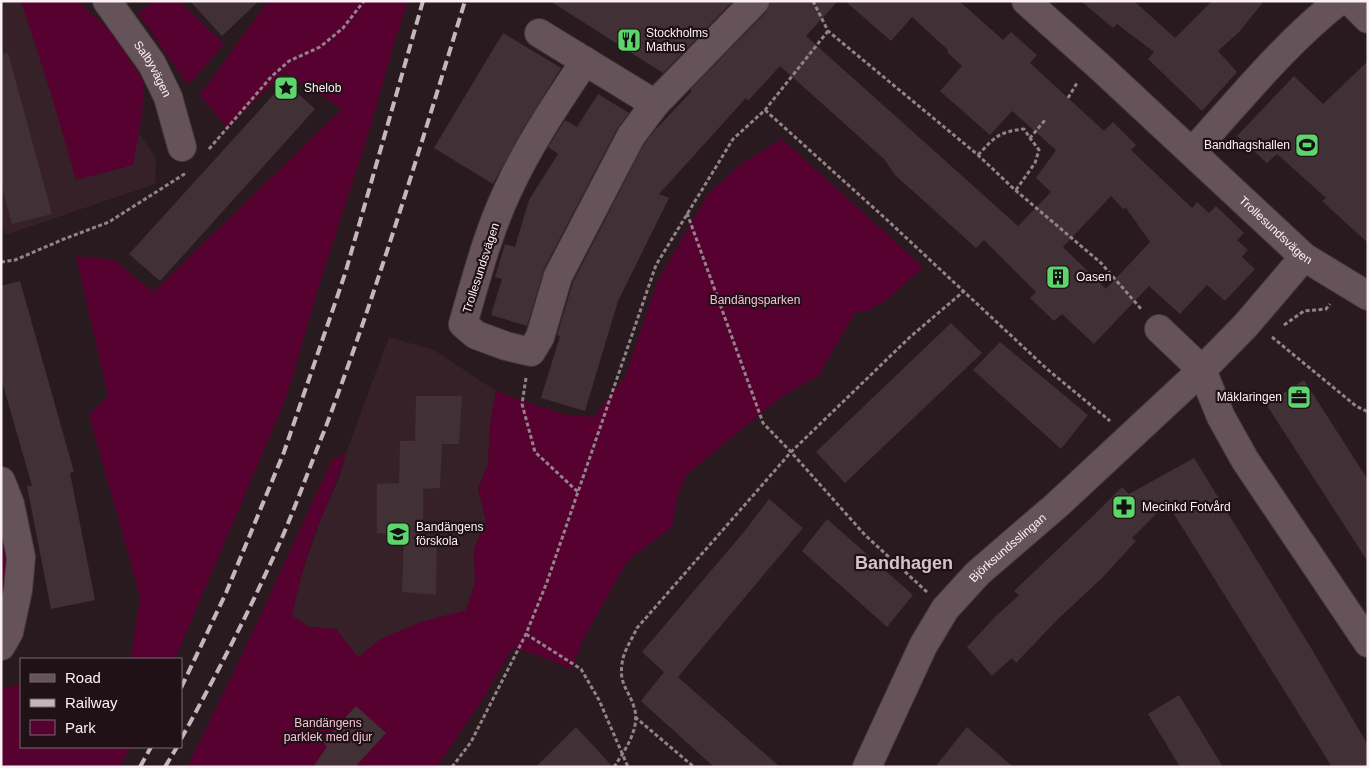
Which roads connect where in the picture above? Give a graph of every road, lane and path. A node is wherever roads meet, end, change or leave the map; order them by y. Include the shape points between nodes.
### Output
1 (107, 1) edge
2 (364, 1) edge
3 (755, 1) edge
4 (813, 1) edge
5 (1026, 1) edge
6 (1338, 1) edge
7 (1350, 1) edge
8 (1368, 19) edge
9 (828, 31) junction
10 (539, 33) dead end
11 (585, 61) junction
12 (1079, 80) dead end
13 (1068, 98) dead end
14 (655, 104) junction
15 (766, 110) junction
16 (1045, 120) dead end
17 (1030, 138) junction
18 (1192, 152) junction
19 (978, 155) junction
20 (192, 157) junction
21 (1016, 190) junction
22 (687, 213) junction
23 (1304, 257) junction
24 (1, 262) edge
25 (1344, 282) junction
26 (964, 291) junction
27 (1368, 296) edge
28 (1159, 329) joint
29 (1272, 337) junction
30 (1266, 342) dead end
31 (531, 352) junction
32 (1202, 370) junction
33 (1368, 412) edge
34 (1130, 438) junction
35 (791, 452) junction
36 (1, 481) edge
37 (578, 492) junction
38 (945, 609) junction
39 (526, 634) junction
40 (1368, 643) edge
41 (1, 646) edge
42 (635, 718) junction
43 (622, 754) junction
44 (452, 767) edge
45 (614, 767) edge
46 (628, 767) edge
47 (694, 767) edge
48 (867, 767) edge

1 - 20 street, Salbyvägen via 152,64
2 - 20 path via 328,41 289,61 271,77
3 - 14 street
4 - 9 path
5 - 18 street, Trollesundsvägen
6 - 18 street via 1310,25
7 - 8 street
9 - 15 path
9 - 19 path
10 - 11 street
11 - 14 street
11 - 31 street, Trollesundsvägen via 543,125 508,190 483,256 463,324 476,335
12 - 13 path
14 - 31 street via 631,136 558,276 540,337
15 - 22 path via 733,138
15 - 26 path
16 - 17 path
17 - 19 path via 1024,130 1008,131 996,136
17 - 21 path via 1039,150 1035,163
18 - 23 street, Trollesundsvägen
19 - 21 path
20 - 24 path via 184,176 109,222 15,260
21 - 28 path via 1101,263
22 - 35 path via 764,423
22 - 37 path via 656,265
23 - 25 street, Trollesundsvägen
23 - 32 street, Björksundsslingan via 1246,325
25 - 27 street, Trollesundsvägen
25 - 29 path via 1326,309 1304,310
26 - 34 path via 1047,369
26 - 35 path via 910,337
28 - 32 street
29 - 30 path
29 - 33 path via 1356,406
31 - 37 path via 522,404 535,452
32 - 34 street, Björksundsslingan
32 - 40 street via 1221,417 1245,460
34 - 38 street, Björksundsslingan via 978,573
35 - 38 path via 865,535
35 - 42 path via 637,628 622,663 623,685
36 - 41 street via 10,504 21,557 10,632
37 - 39 path
38 - 48 street, Björksundsslingan via 923,646
39 - 43 path via 580,669 599,700
39 - 44 path via 471,742
42 - 43 path via 635,727
42 - 47 path
43 - 45 path
43 - 46 path

